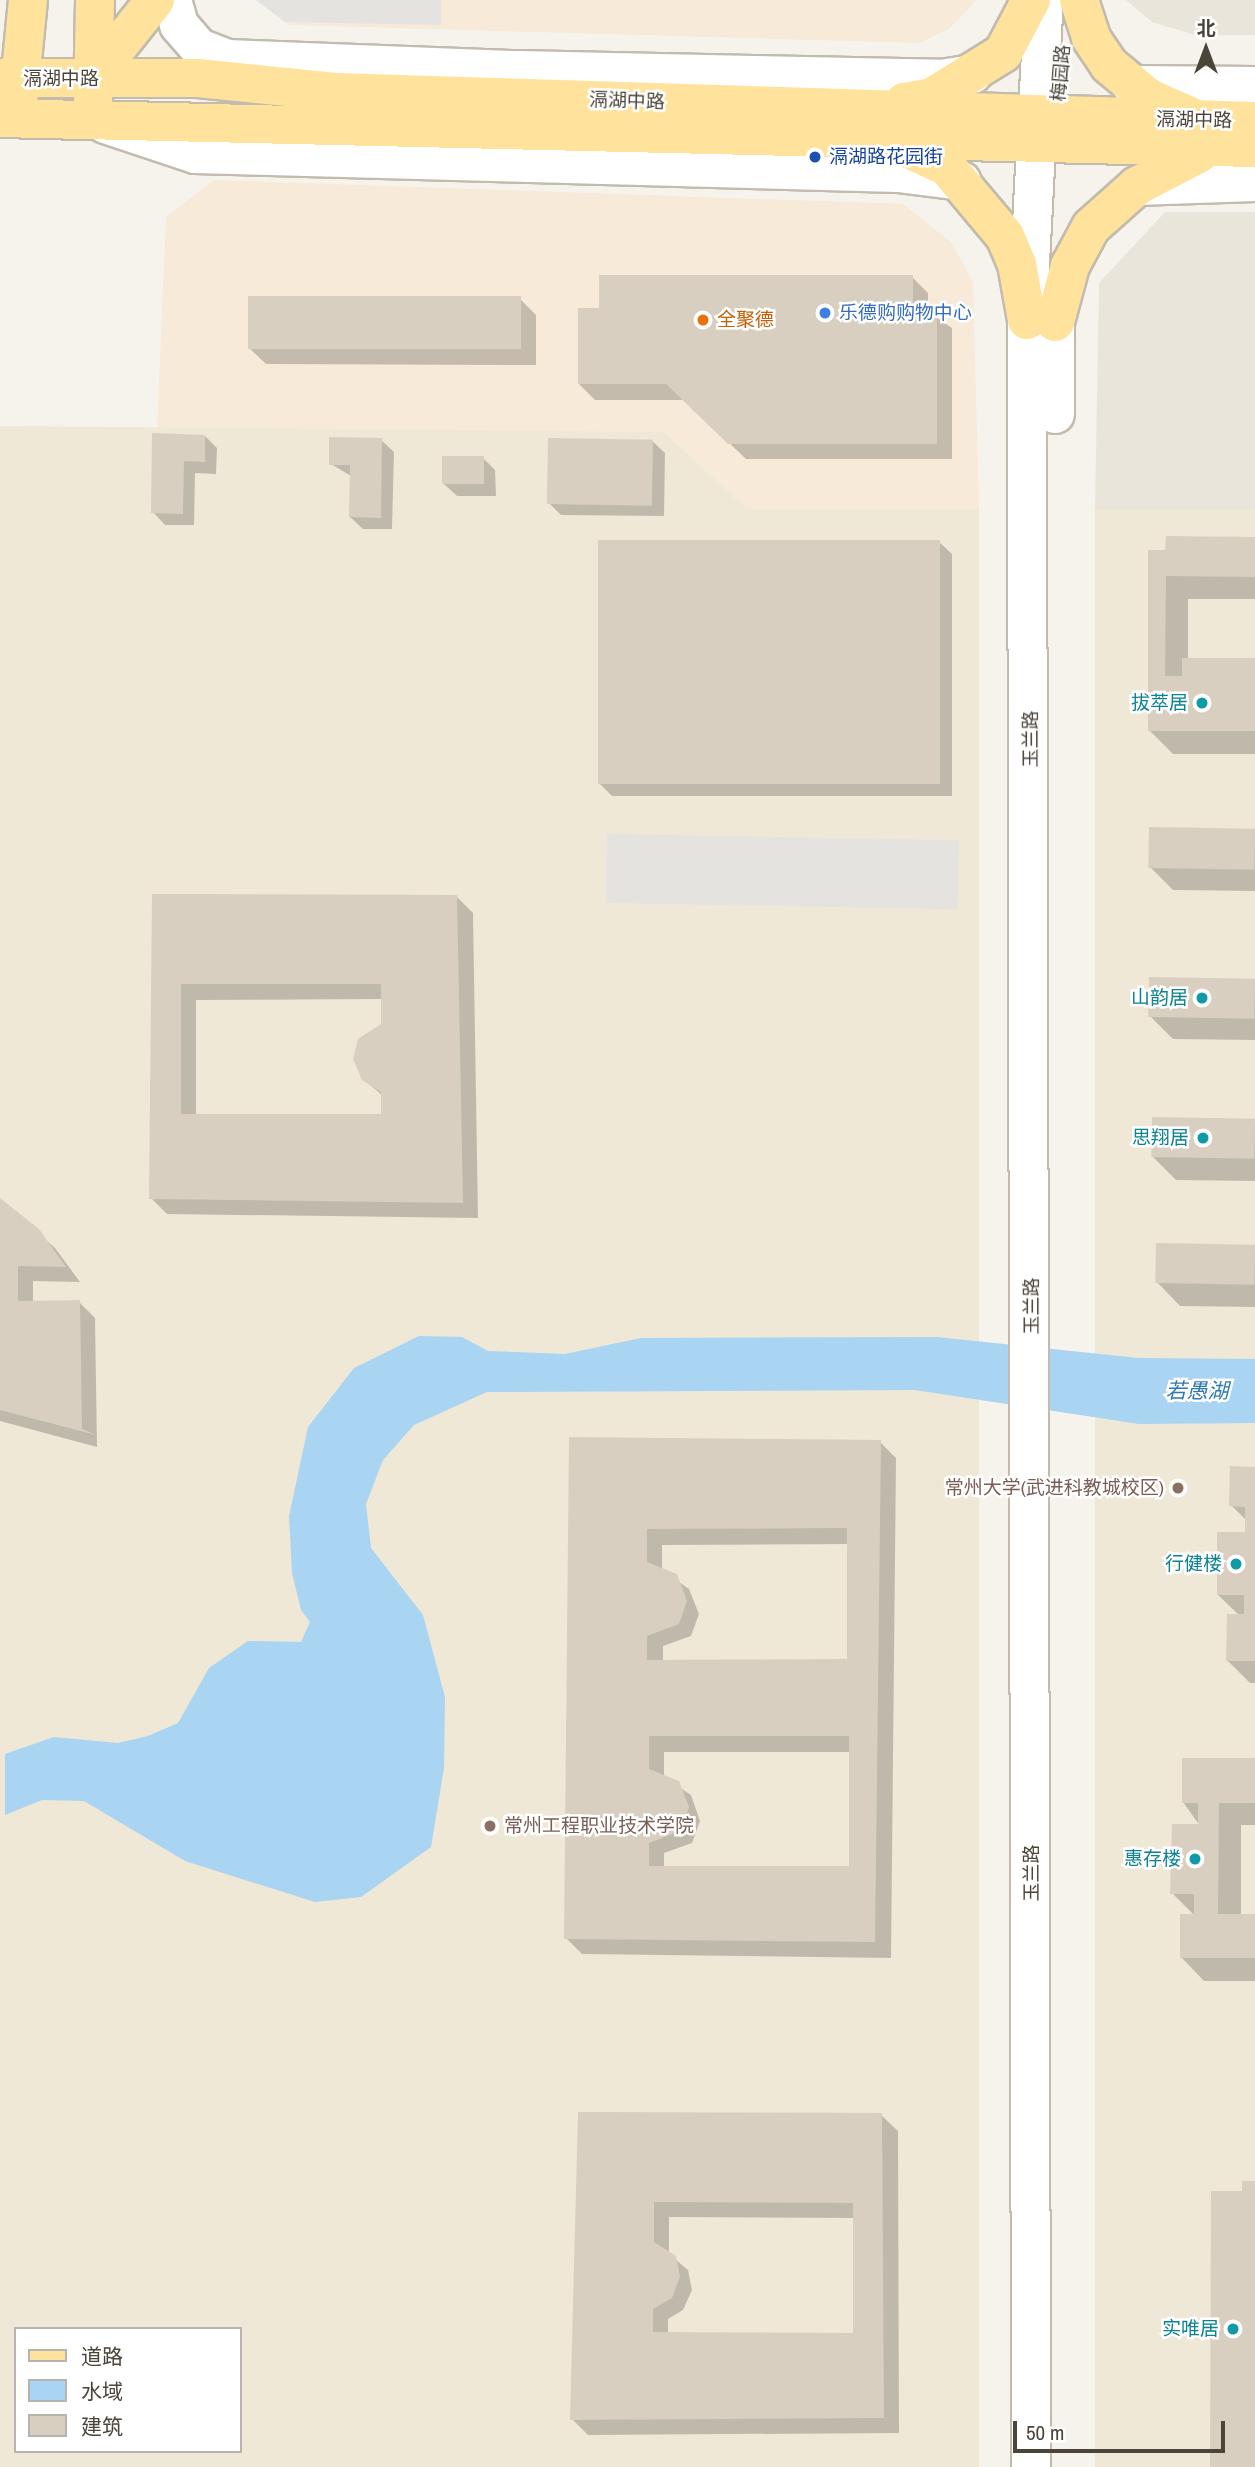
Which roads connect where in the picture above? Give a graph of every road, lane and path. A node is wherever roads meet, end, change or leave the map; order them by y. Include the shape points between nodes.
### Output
1 (29, 0) edge
2 (95, 0) edge
3 (155, 0) edge
4 (172, 0) edge
5 (1031, 0) edge
6 (1044, 0) edge
7 (1068, 0) edge
8 (1079, 0) edge
9 (973, 74) junction
10 (10, 79) edge
11 (92, 79) junction
12 (1132, 85) junction
13 (1255, 86) edge
14 (872, 108) junction
15 (8, 118) edge
16 (93, 120) junction
17 (1255, 121) edge
18 (1045, 132) junction
19 (1212, 135) junction
20 (850, 138) junction
21 (1255, 148) edge
22 (961, 181) junction
23 (1255, 181) edge
24 (1138, 186) junction
25 (1041, 321) junction
26 (1043, 1428) junction
27 (1031, 2467) edge
28 (1057, 2467) edge

1 - 10 main road
2 - 11 main road
3 - 11 main road
4 - 9 street via 179,25 199,48 226,59 531,71
5 - 9 main road via 1003,53
6 - 18 street, 梅园路
7 - 18 street, 梅园路
8 - 12 main road via 1091,38
9 - 14 main road via 932,97
10 - 11 main road, 滆湖中路
10 - 15 main road
11 - 14 main road, 滆湖中路
11 - 16 main road
12 - 13 street
12 - 19 main road
14 - 18 main road, 滆湖中路
15 - 16 main road, 滆湖中路
16 - 20 main road, 滆湖中路
16 - 22 street via 194,154 898,173
17 - 19 main road, 滆湖中路
18 - 19 main road, 滆湖中路
18 - 20 main road, 滆湖中路
18 - 25 street, 玉兰路
19 - 21 main road, 滆湖中路
19 - 24 main road
20 - 22 main road via 928,154
22 - 25 main road via 1005,236
23 - 24 street
24 - 25 main road via 1091,227
25 - 26 street, 玉兰路
26 - 27 street, 玉兰路
26 - 28 street, 玉兰路

